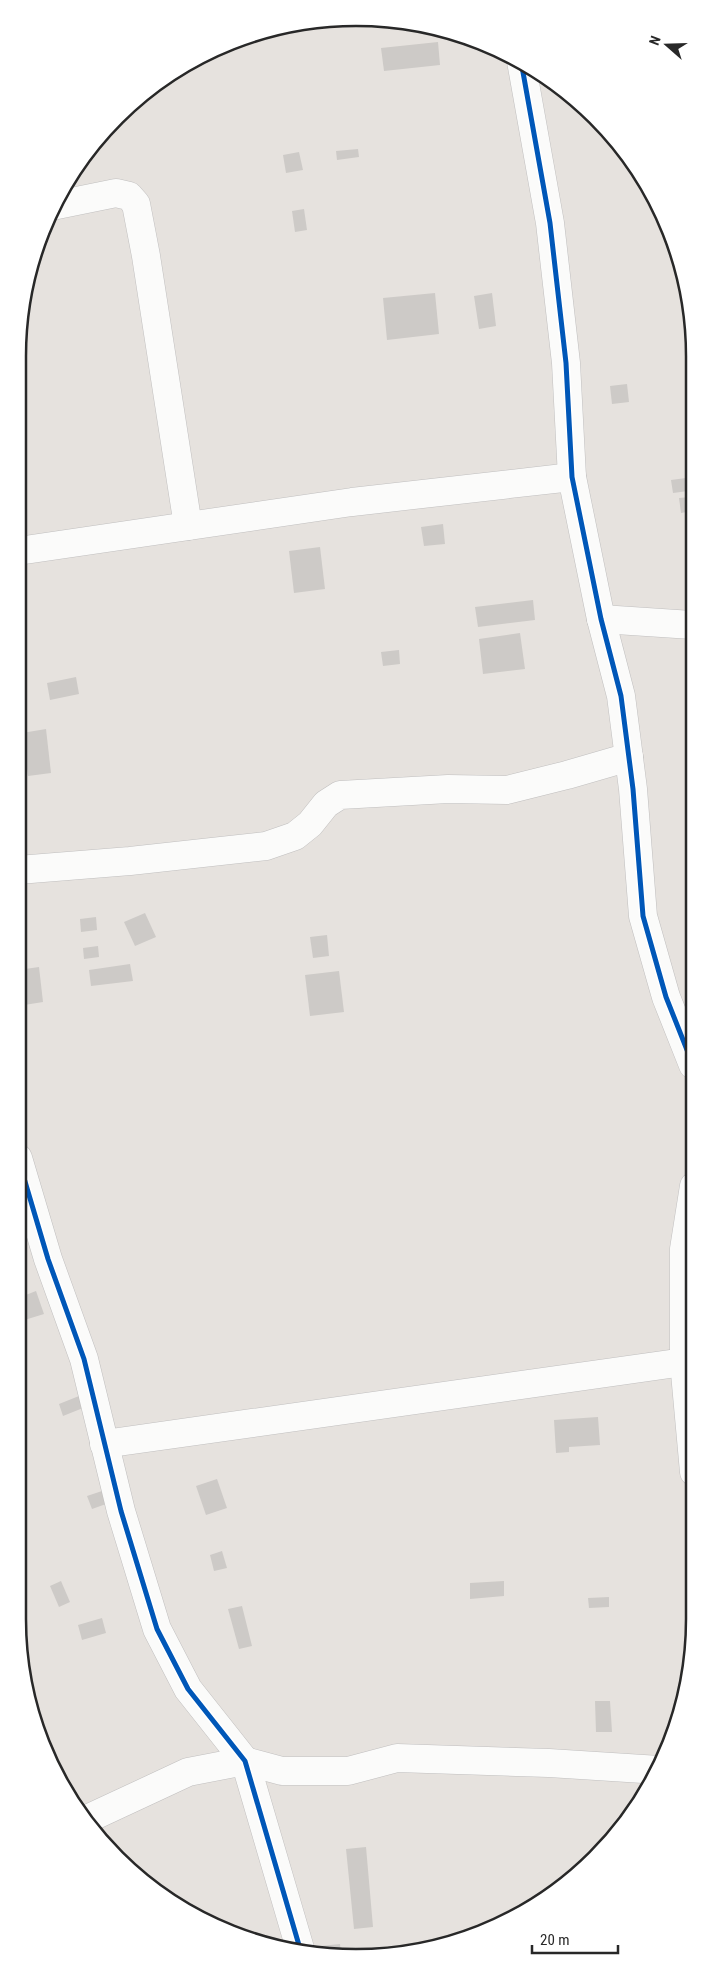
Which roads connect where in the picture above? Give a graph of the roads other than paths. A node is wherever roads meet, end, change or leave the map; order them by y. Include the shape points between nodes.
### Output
1 (524, 72) edge
2 (63, 204) edge
3 (572, 477) junction
4 (188, 526) junction
5 (26, 550) edge
6 (601, 619) junction
7 (686, 624) edge
8 (629, 757) junction
9 (26, 869) edge
10 (686, 1047) edge
11 (26, 1185) edge
12 (686, 1236) edge
13 (684, 1362) junction
14 (686, 1384) edge
15 (104, 1444) junction
16 (245, 1760) junction
17 (650, 1769) edge
18 (92, 1817) edge
19 (298, 1943) edge

1 - 3 street via 550,223 566,363
2 - 4 street via 116,193 129,196 136,204
3 - 4 street via 352,502
3 - 6 street
4 - 5 street
6 - 7 street
6 - 8 street via 621,696
8 - 9 street via 507,790 448,789 340,795 326,804 295,836 266,846
8 - 10 street via 643,916 666,997
11 - 15 street via 84,1359
12 - 13 street
13 - 14 street
13 - 15 street
15 - 16 street via 157,1629 188,1689
16 - 17 street via 282,1772 348,1771 397,1758
16 - 18 street via 188,1772
16 - 19 street

